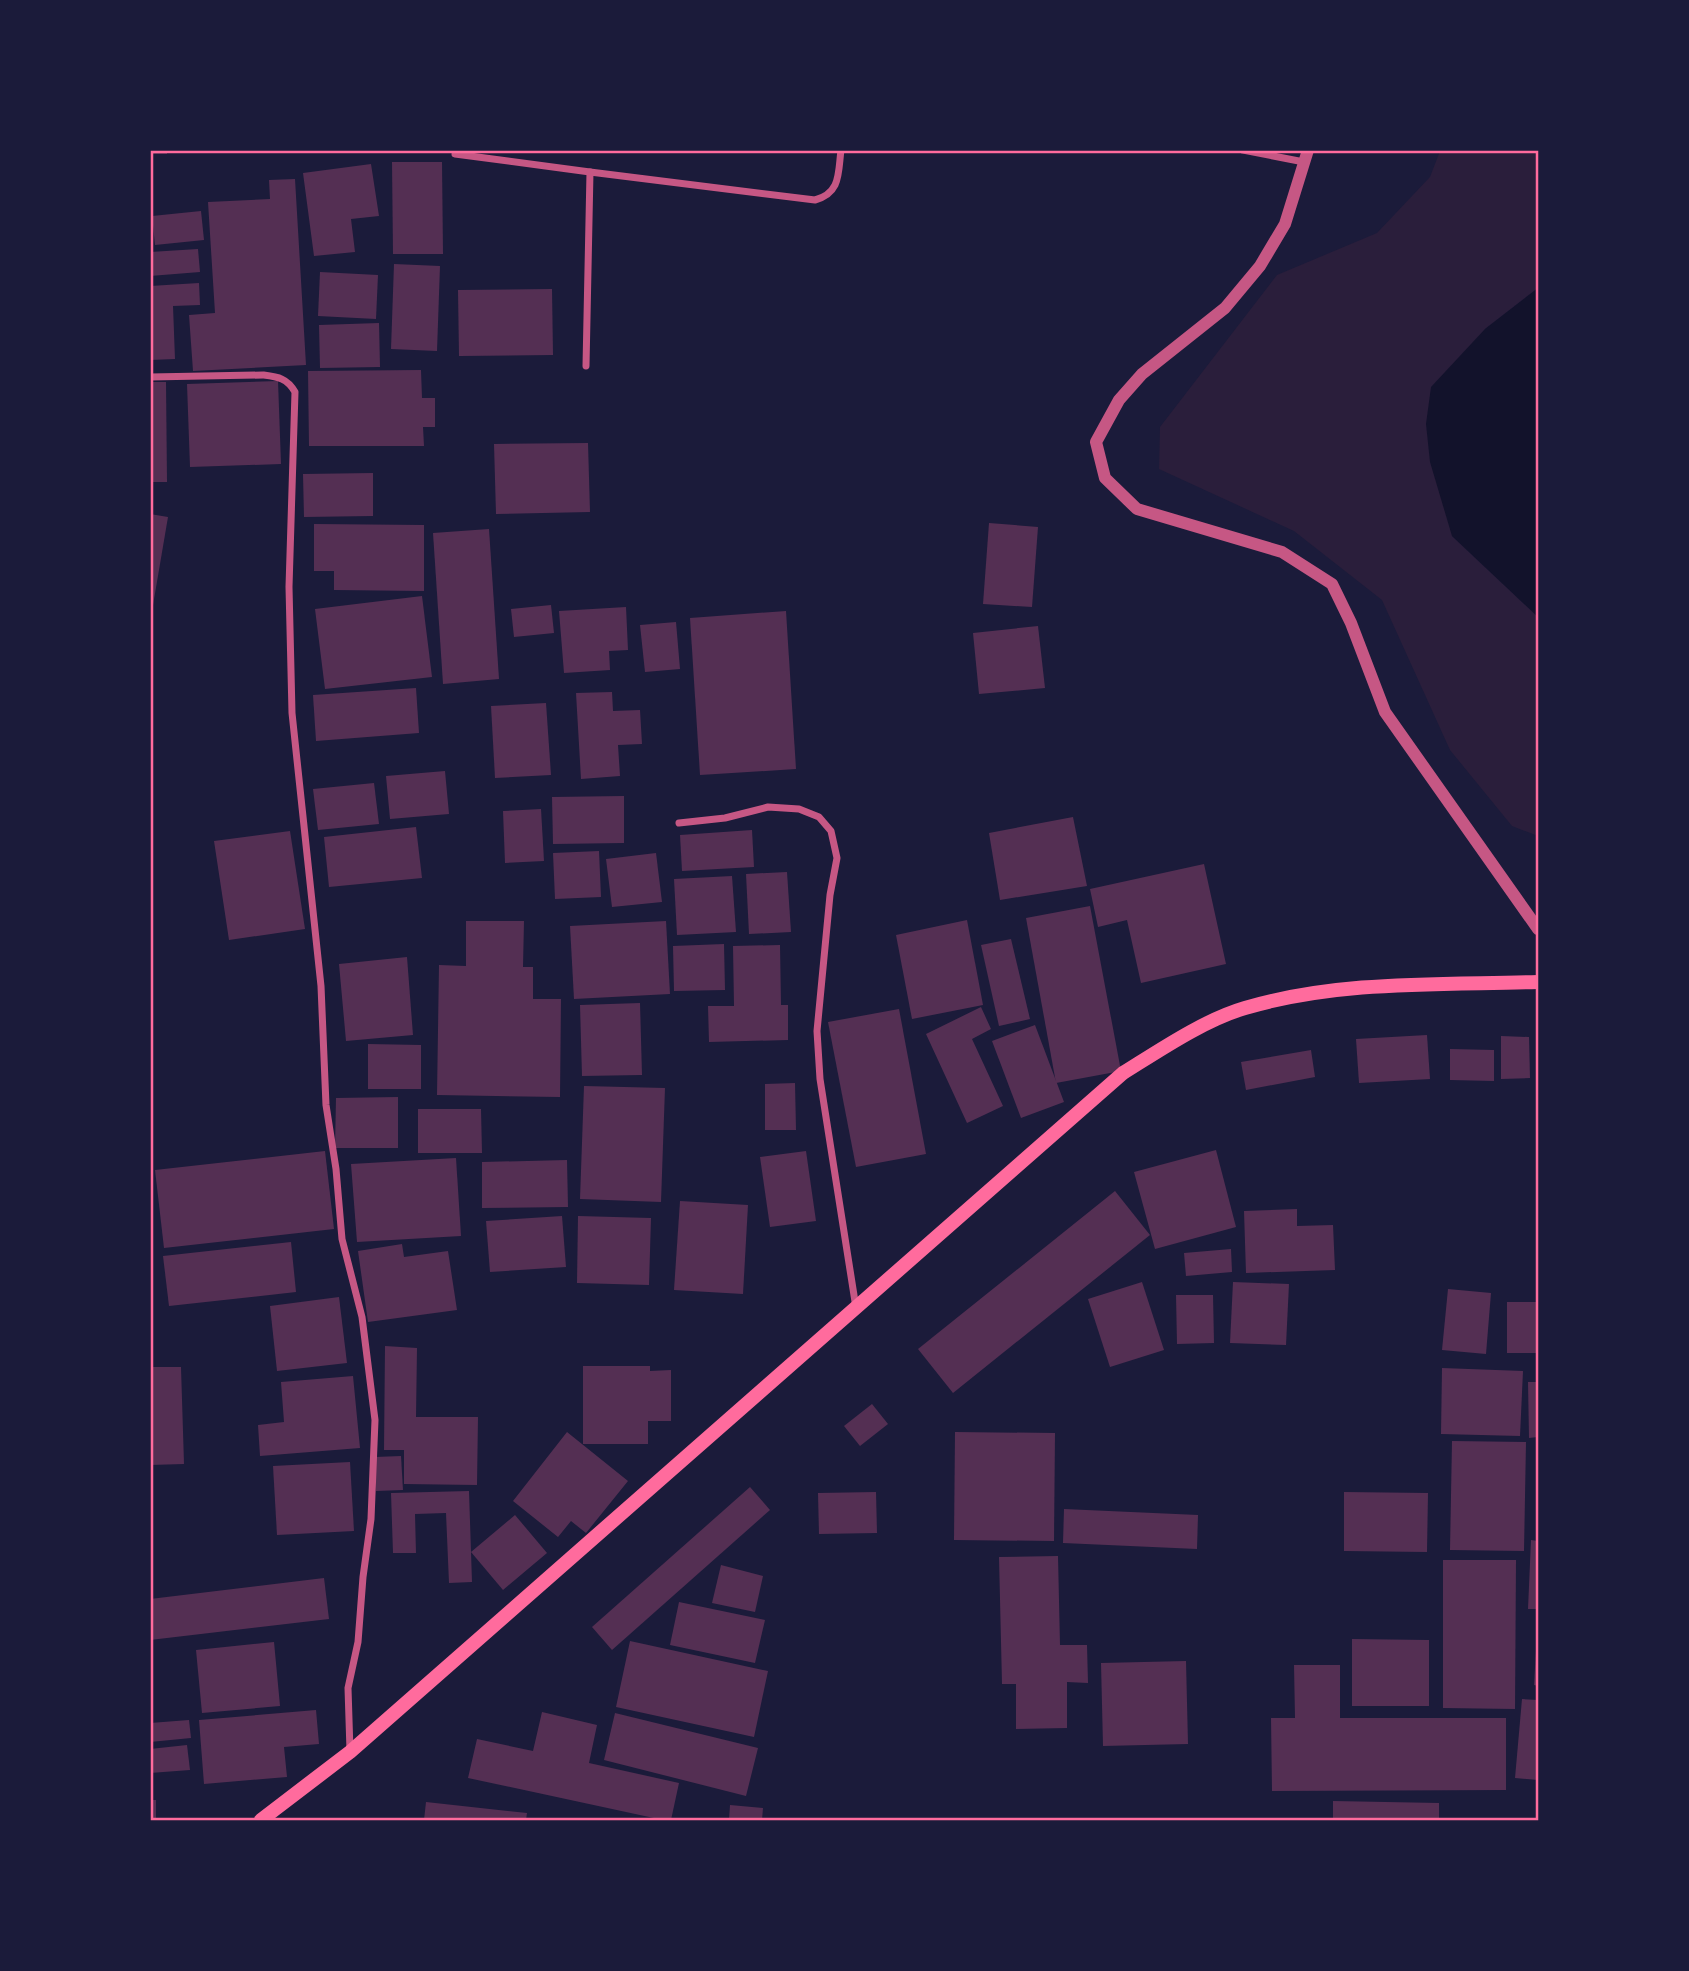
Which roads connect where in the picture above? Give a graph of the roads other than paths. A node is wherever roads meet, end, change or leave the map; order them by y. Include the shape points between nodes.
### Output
1 (841, 150) edge
2 (1243, 150) edge
3 (455, 154) dead end
4 (1306, 156) edge
5 (590, 172) junction
6 (586, 366) dead end
7 (150, 377) edge
8 (679, 823) dead end
9 (1538, 929) edge
10 (1538, 982) edge
11 (856, 1309) junction
12 (350, 1752) junction
13 (261, 1821) edge

1 - 5 street via 832,192 815,200
2 - 4 street
3 - 5 street
4 - 9 street via 1285,224 1260,266 1225,308 1142,374 1119,400 1096,442 1105,478 1137,509 1282,552 1332,584 1385,712
5 - 6 street
7 - 12 street via 263,375 281,377 295,392 289,587 292,713 321,986 326,1105 342,1239 362,1317 374,1420 371,1519 358,1642 348,1688
8 - 11 street via 768,807 799,809 819,817 831,831 837,858 817,1031
10 - 11 main road via 1366,987 1308,994 1243,1008 1183,1036 1123,1073
11 - 12 main road
12 - 13 main road

